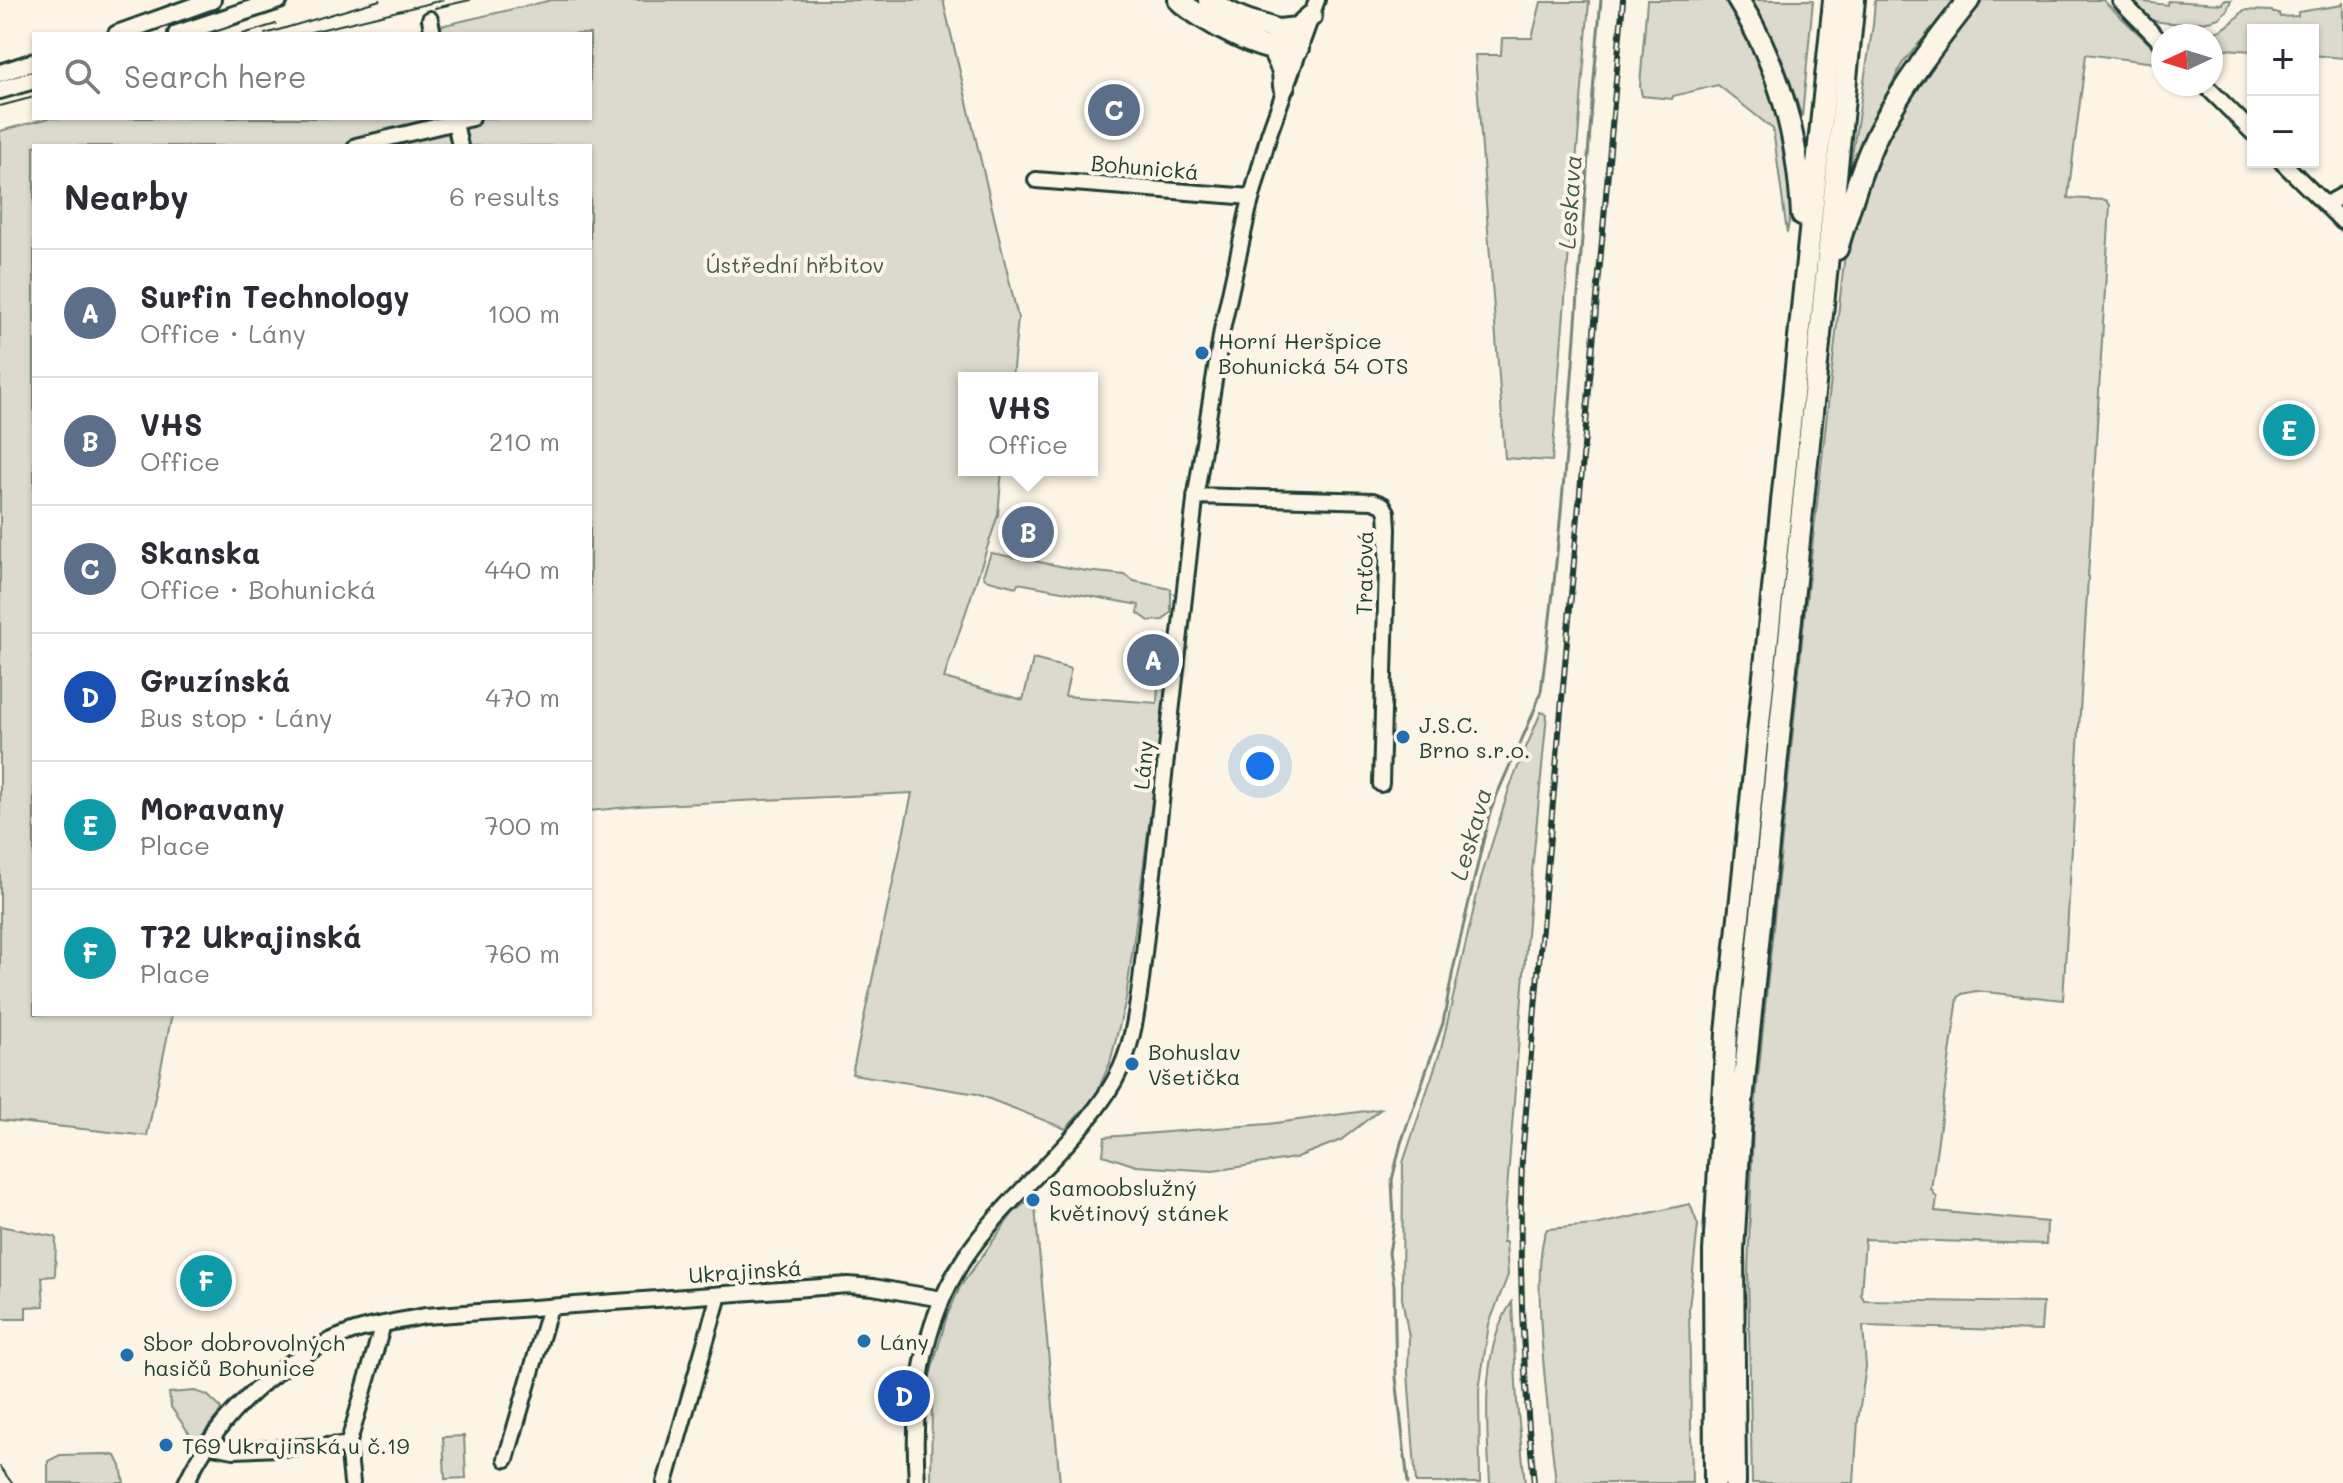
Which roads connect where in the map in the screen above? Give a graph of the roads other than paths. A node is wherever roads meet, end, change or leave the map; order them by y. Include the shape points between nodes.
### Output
1 (212, 0) edge
2 (279, 0) edge
3 (1179, 0) edge
4 (1209, 0) edge
5 (1738, 0) edge
6 (1834, 0) edge
7 (1854, 0) edge
8 (1969, 0) edge
9 (2120, 0) edge
10 (1314, 8) edge
11 (1279, 30) junction
12 (123, 32) edge
13 (183, 32) edge
14 (2151, 32) edge
15 (1298, 48) junction
16 (1273, 50) junction
17 (32, 63) edge
18 (0, 73) edge
19 (32, 81) edge
20 (1284, 86) junction
21 (0, 90) edge
22 (2216, 96) edge
23 (454, 120) edge
24 (2247, 127) edge
25 (364, 144) edge
26 (460, 144) edge
27 (2288, 168) edge
28 (1036, 180) dead end
29 (2343, 195) edge
30 (1251, 197) junction
31 (2325, 205) junction
32 (2343, 222) edge
33 (1814, 291) junction
34 (1195, 496) junction
35 (1381, 784) dead end
36 (719, 1295) junction
37 (942, 1299) junction
38 (550, 1307) junction
39 (383, 1324) junction
40 (207, 1445) junction
41 (348, 1445) junction
42 (506, 1459) dead end
43 (186, 1483) edge
44 (352, 1483) edge
45 (665, 1483) edge
46 (917, 1483) edge
47 (1715, 1483) edge
48 (1735, 1483) edge

1 - 12 main road
2 - 13 main road
3 - 16 highway via 1203,18
4 - 11 highway
5 - 33 highway via 1766,49 1794,136
6 - 33 highway
7 - 33 highway
8 - 33 highway via 1905,86 1877,135
9 - 14 street
10 - 11 highway via 1297,28
10 - 15 street
11 - 15 highway
15 - 16 highway via 1289,53
15 - 20 street
16 - 20 highway
17 - 18 main road
19 - 21 main road
20 - 30 street
22 - 24 street
23 - 25 street
23 - 26 street
27 - 31 street
28 - 30 street, Bohunická
29 - 31 street
30 - 34 street, Lány
31 - 32 street
33 - 47 highway via 1727,1033 1714,1252
33 - 48 highway via 1742,1101 1733,1251
34 - 35 street, Traťová via 1383,505 1388,529
34 - 37 street, Lány via 1140,989 1127,1051 1098,1105 984,1231
36 - 37 street, Ukrajinská via 861,1285
36 - 38 street, Ukrajinská
36 - 45 street
37 - 46 street, Lány via 919,1376
38 - 39 street, Ukrajinská
38 - 42 street
39 - 40 street, Ukrajinská via 313,1349 272,1376
39 - 41 street
40 - 41 street via 234,1450
40 - 43 street, Ukrajinská
41 - 44 street

